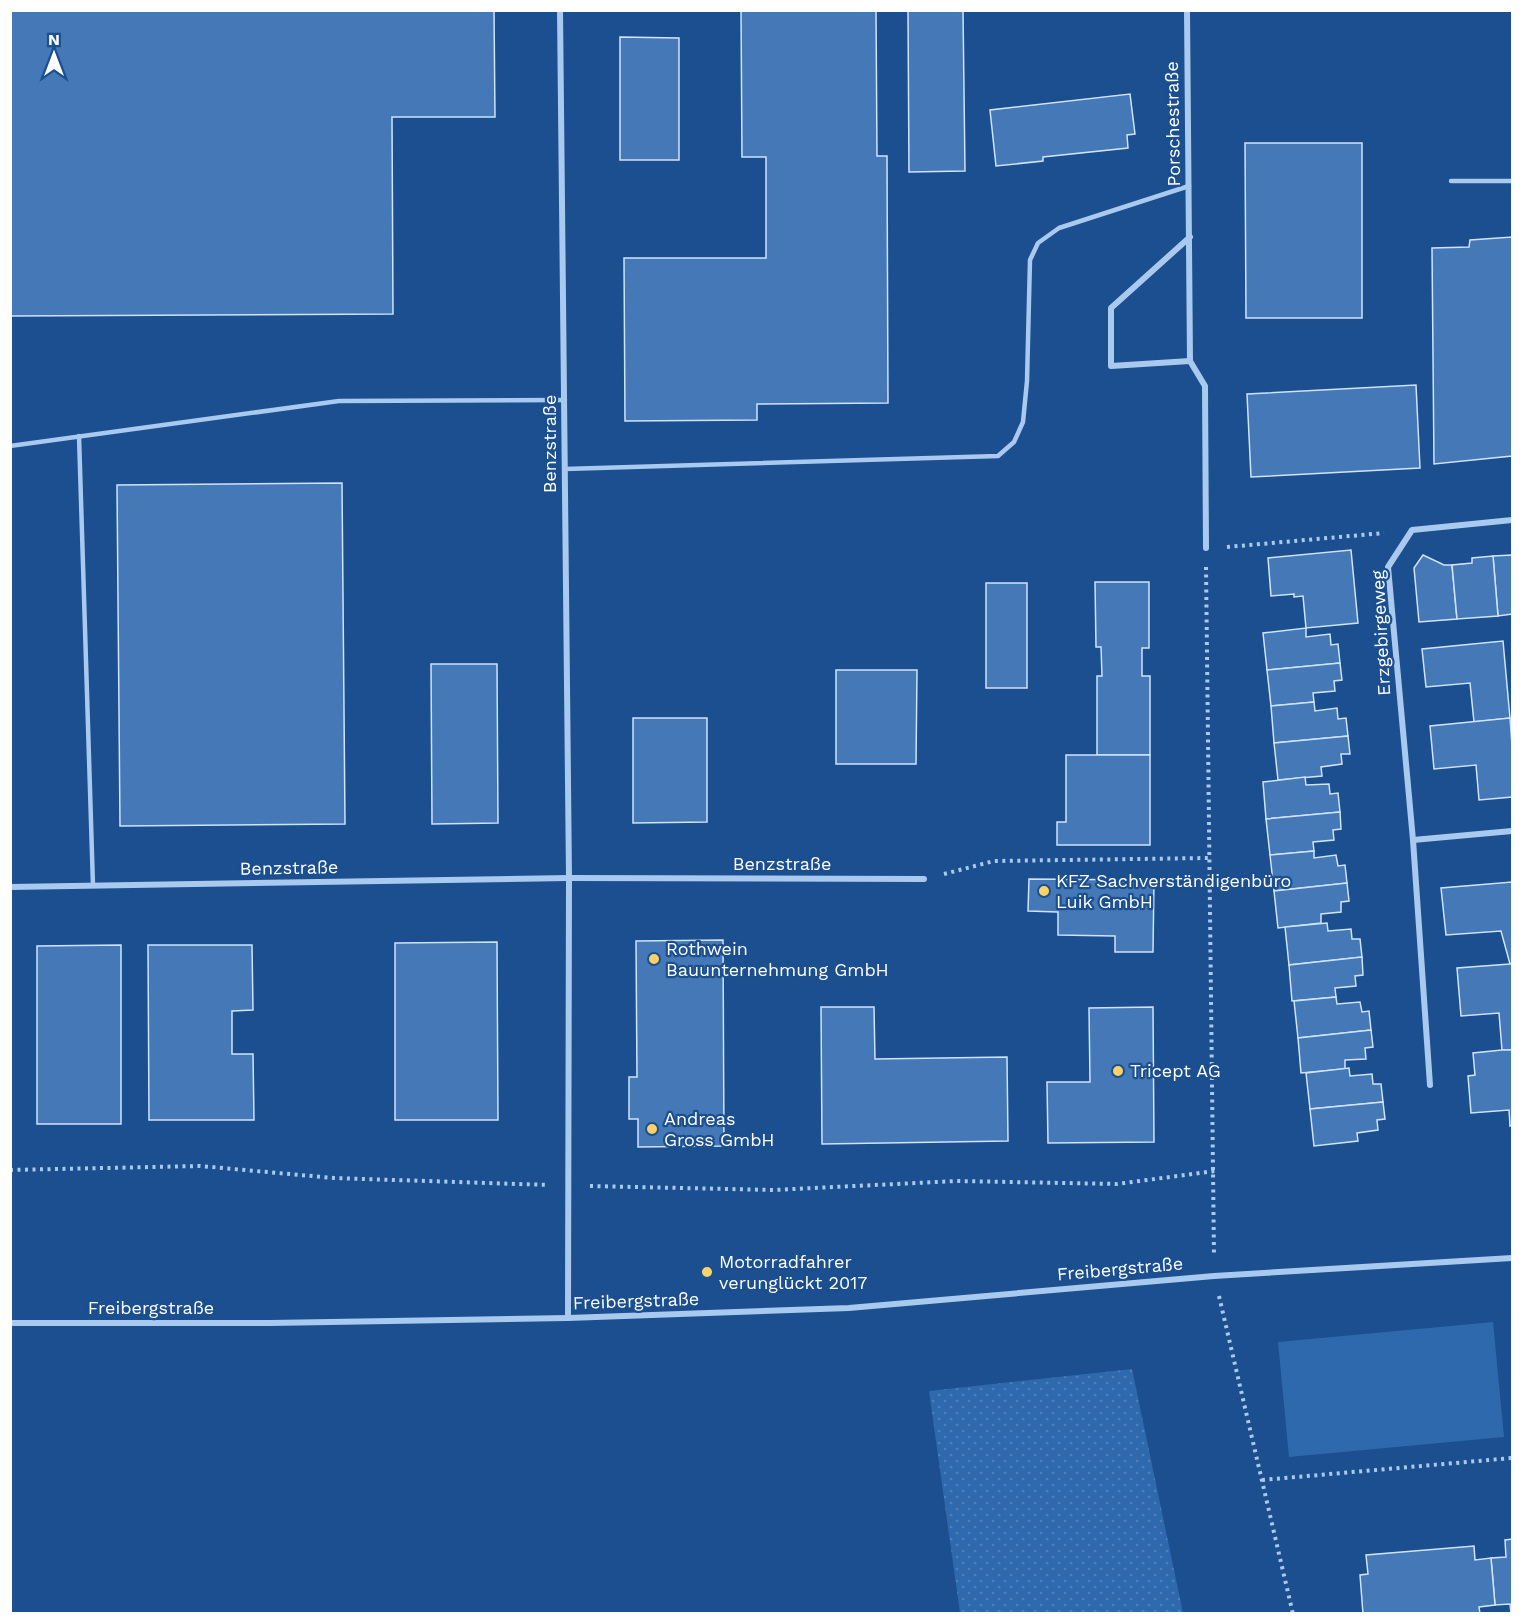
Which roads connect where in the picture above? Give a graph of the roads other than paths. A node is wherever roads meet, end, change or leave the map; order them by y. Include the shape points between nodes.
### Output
1 (560, 10) edge
2 (1187, 10) edge
3 (1450, 181) dead end
4 (1512, 181) edge
5 (1189, 186) junction
6 (1190, 237) junction
7 (1191, 361) junction
8 (565, 400) junction
9 (80, 436) junction
10 (10, 446) edge
11 (565, 468) junction
12 (1512, 520) edge
13 (1206, 548) road end
14 (1512, 831) edge
15 (1413, 840) junction
16 (569, 878) junction
17 (924, 879) road end
18 (93, 886) junction
19 (10, 887) edge
20 (1431, 1085) dead end
21 (1512, 1258) edge
22 (568, 1318) junction
23 (10, 1323) edge

1 - 8 street, Benzstraße
2 - 5 street, Porschestraße
3 - 4 lane
5 - 6 street, Porschestraße
5 - 11 lane via 1059,228 1038,243 1030,260 1023,422 1014,442 998,456
6 - 7 street, Porschestraße
6 - 7 street via 1111,308 1111,366
7 - 13 street, Porschestraße via 1205,386
8 - 9 lane via 339,401
8 - 11 street, Benzstraße
9 - 10 lane
9 - 18 lane
11 - 16 street, Benzstraße
12 - 15 street, Erzgebirgeweg via 1412,530 1389,567
14 - 15 street
15 - 20 street, Erzgebirgeweg
16 - 17 street, Benzstraße
16 - 18 street, Benzstraße
16 - 22 street, Benzstraße
18 - 19 street, Benzstraße
21 - 22 street, Freibergstraße via 1214,1276 849,1308
22 - 23 street, Freibergstraße

